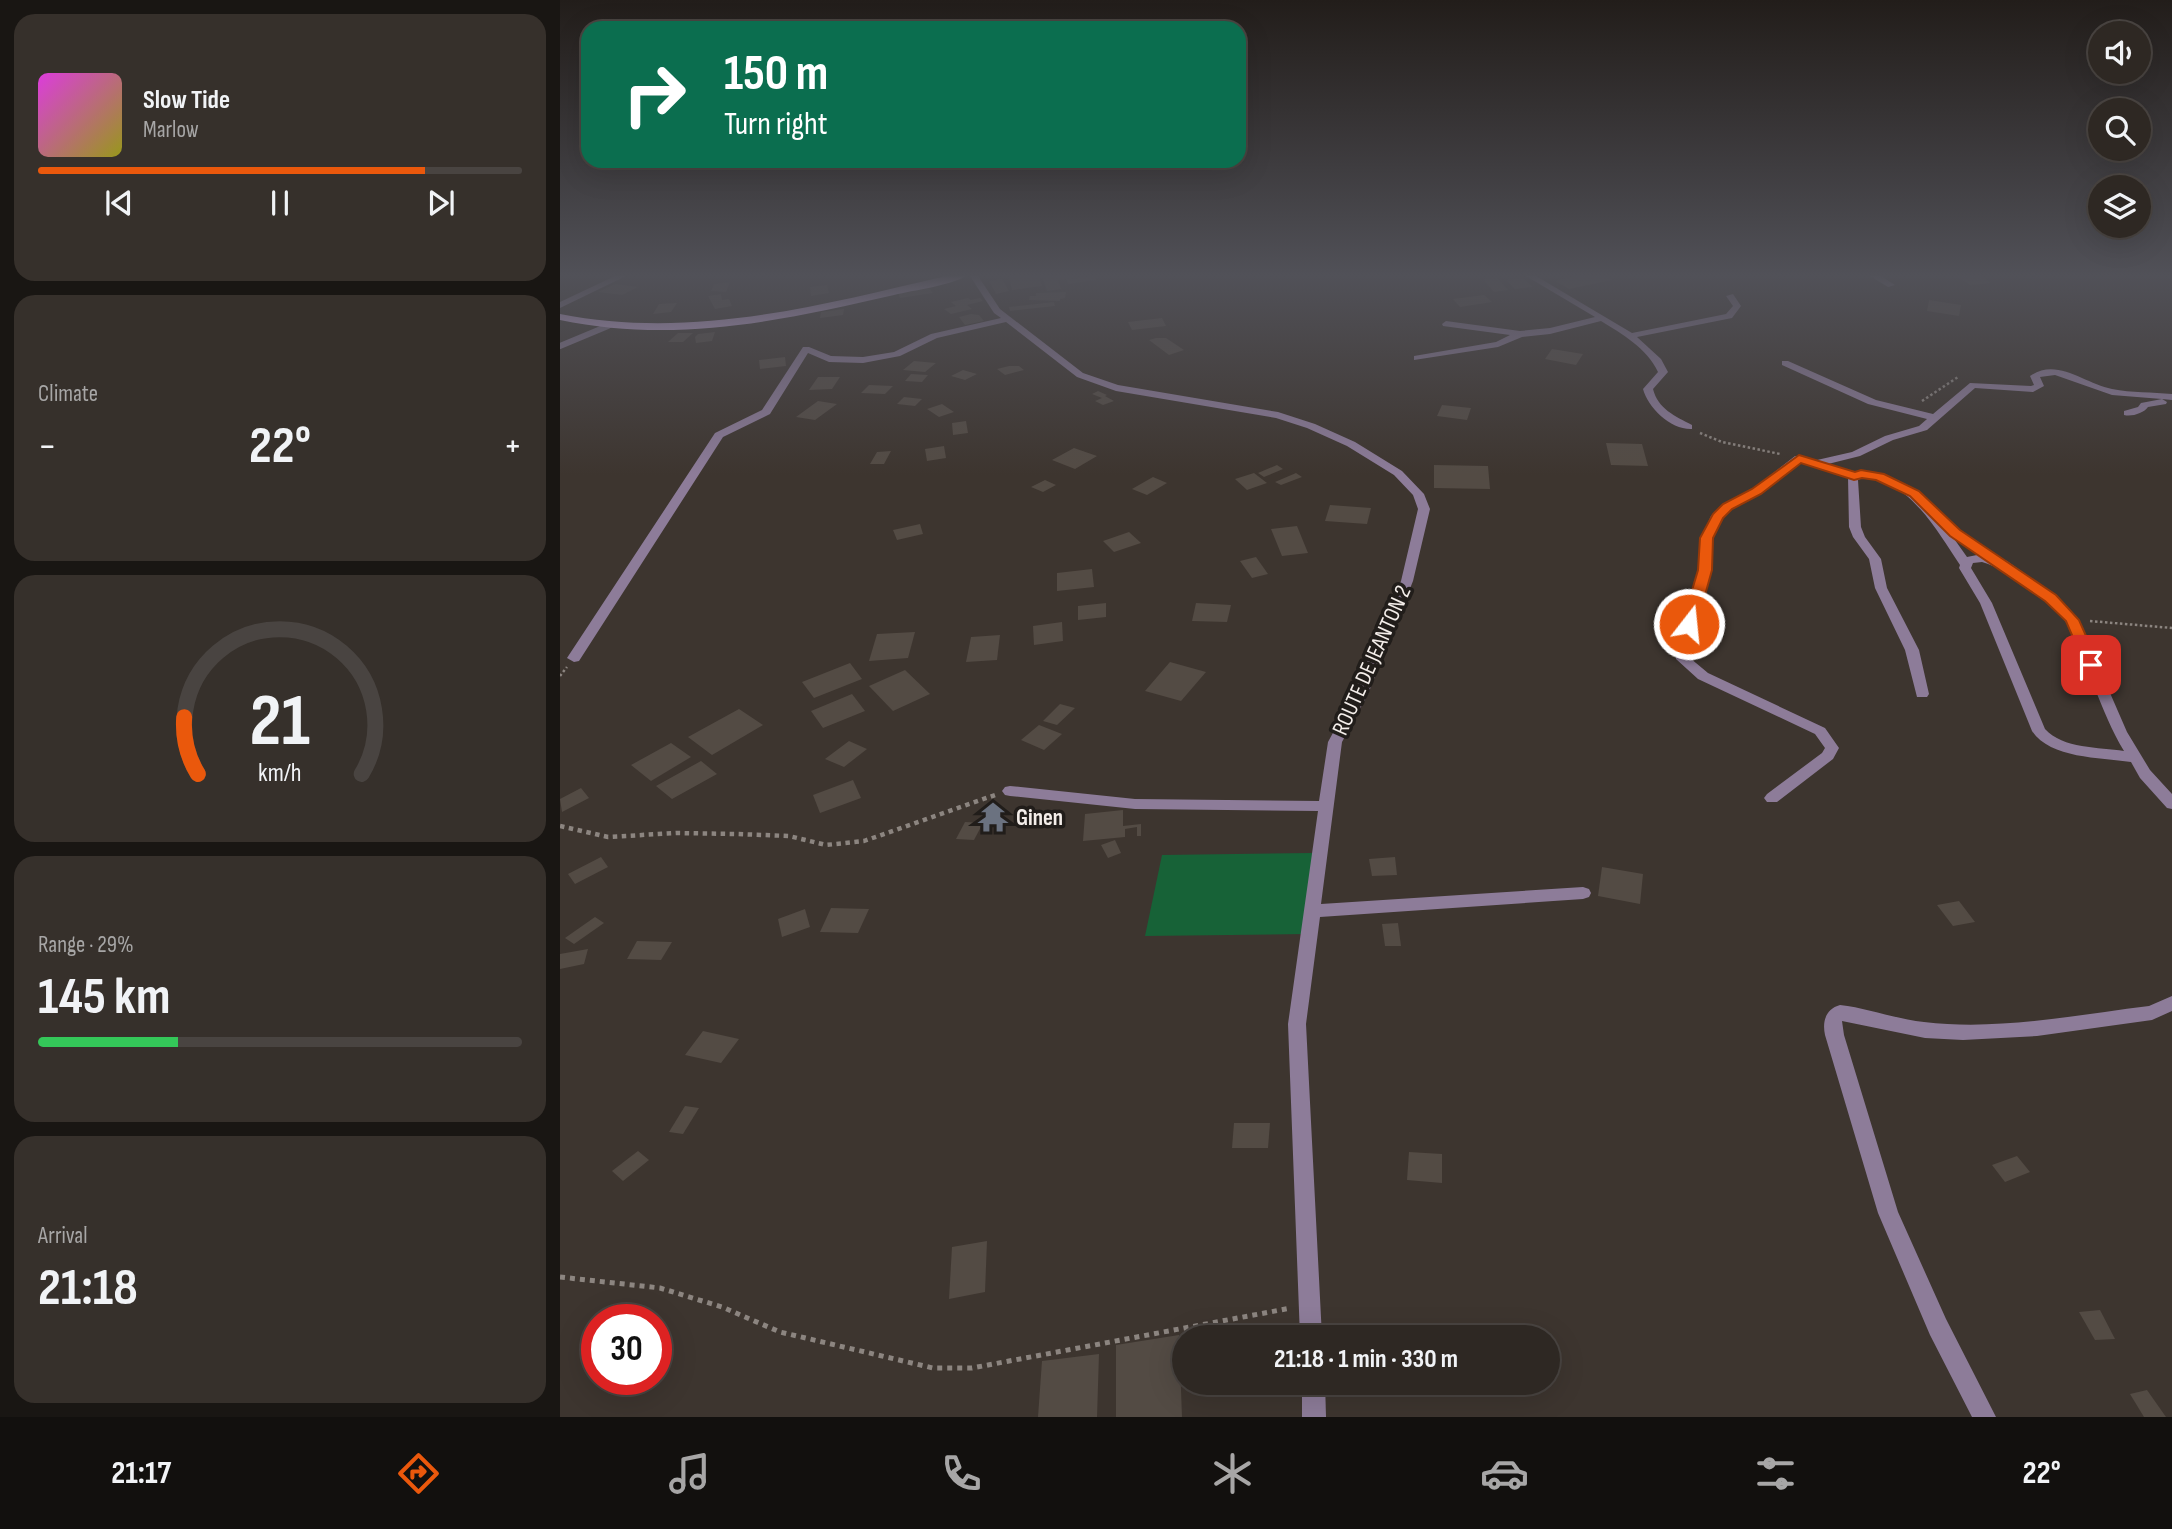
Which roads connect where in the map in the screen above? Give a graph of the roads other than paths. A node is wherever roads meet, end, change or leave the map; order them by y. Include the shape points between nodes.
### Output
1 (921, 342) edge
2 (1038, 342) edge
3 (1502, 342) edge
4 (1637, 342) edge
5 (1417, 358) dead end
6 (1785, 363) dead end
7 (2172, 398) edge
8 (2128, 413) dead end
9 (1936, 418) junction
10 (1688, 427) road end
11 (1816, 464) junction
12 (1854, 476) junction
13 (1920, 501) junction
14 (1992, 560) junction
15 (1965, 563) junction
16 (573, 658) dead end
17 (1922, 694) dead end
18 (2136, 758) junction
19 (1010, 790) road end
20 (1772, 798) dead end
21 (2172, 804) edge
22 (1326, 806) junction
23 (1583, 893) dead end
24 (1312, 911) junction
25 (2172, 1003) edge
26 (1311, 1325) edge
27 (1313, 1395) edge
28 (1314, 1417) edge
29 (1984, 1417) edge

1 - 16 street via 897,354 863,360 829,359 806,349 766,412 719,435
2 - 22 street, ROUTE DE JEANTON 2 via 1080,375 1116,388 1278,415 1311,426 1351,443 1398,474 1418,495 1424,509 1407,581 1361,694 1335,742
3 - 5 street
4 - 10 street via 1662,366 1663,372 1648,389 1649,399 1661,413
6 - 9 street via 1863,399
7 - 8 street
7 - 9 street via 2109,391 2072,376 2043,373 2035,376 2039,386 2033,389 1973,385
9 - 11 street via 1923,428 1856,454
11 - 12 street
11 - 20 street via 1799,458 1717,516 1707,538 1705,570 1682,650 1683,659 1703,676 1819,731 1829,741 1828,756
12 - 13 street via 1868,474 1891,481
12 - 17 street via 1851,488 1859,537 1875,559 1881,588 1912,650
13 - 14 street
13 - 15 street
14 - 15 street via 1973,558
14 - 18 street via 2050,598 2072,620 2120,732
15 - 18 street via 2039,732 2058,746
18 - 21 street
19 - 22 street via 1135,804
22 - 24 street, ROUTE DE JEANTON 2
23 - 24 street
24 - 26 street, ROUTE DE JEANTON 2 via 1297,1024
25 - 29 street via 2152,1013 1978,1034 1908,1030 1840,1012 1832,1021 1888,1213
27 - 28 street

